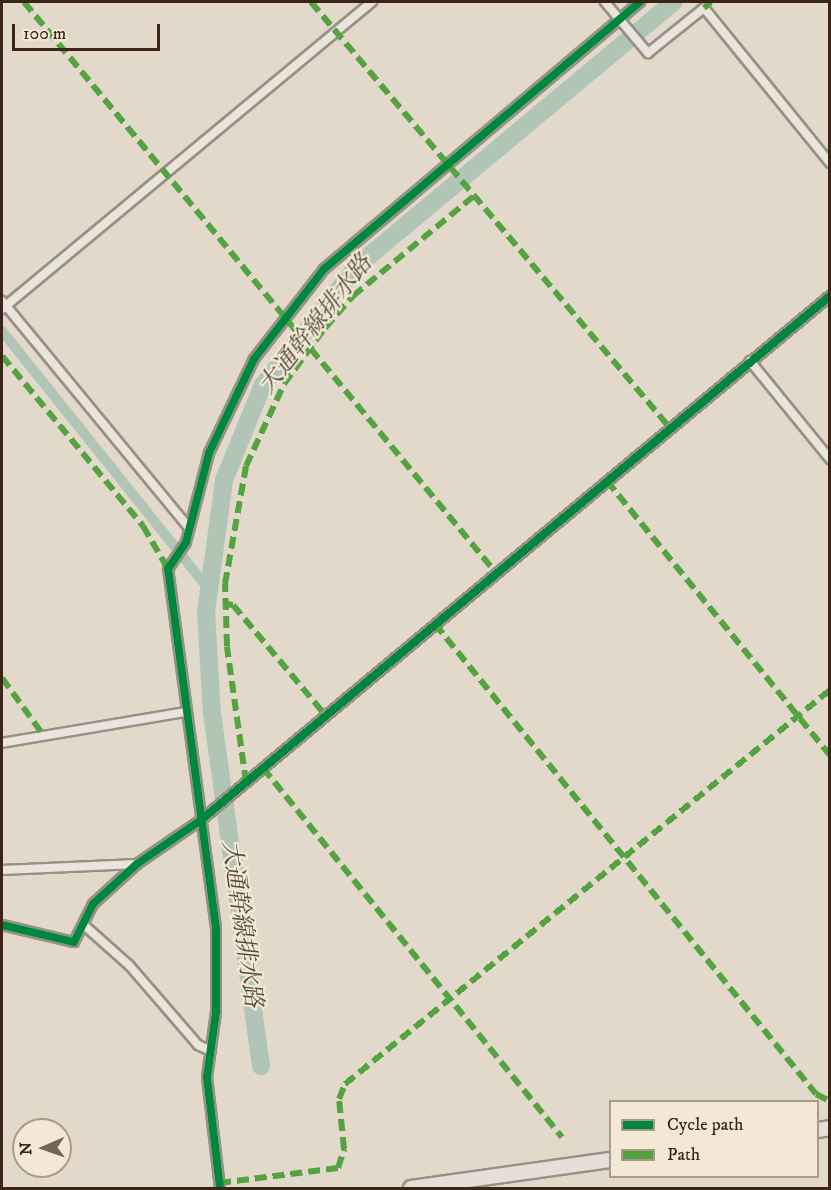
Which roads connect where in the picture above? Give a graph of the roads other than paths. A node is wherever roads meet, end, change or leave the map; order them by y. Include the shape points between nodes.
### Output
1 (372, 2) edge
2 (605, 2) edge
3 (640, 2) edge
4 (620, 23) junction
5 (830, 163) edge
6 (830, 296) edge
7 (3, 305) edge
8 (750, 361) junction
9 (830, 459) edge
10 (189, 528) junction
11 (186, 712) junction
12 (2, 743) edge
13 (204, 817) junction
14 (137, 864) junction
15 (2, 870) edge
16 (2, 925) edge
17 (85, 926) junction
18 (211, 1051) junction
19 (609, 1160) edge
20 (220, 1188) edge
21 (411, 1188) edge

1 - 7 street
2 - 4 street
3 - 4 street
4 - 5 street via 648,53 704,8
4 - 10 street via 324,269 282,316 227,406
6 - 8 street
7 - 10 street
8 - 9 street
8 - 13 street
10 - 11 street via 186,542 172,563 169,580
11 - 12 street
11 - 13 street
13 - 14 street
13 - 18 street via 216,928
14 - 15 street
14 - 17 street via 93,904
16 - 17 street via 74,942
17 - 18 street via 129,965 198,1045
18 - 20 street via 207,1077
19 - 21 main road

